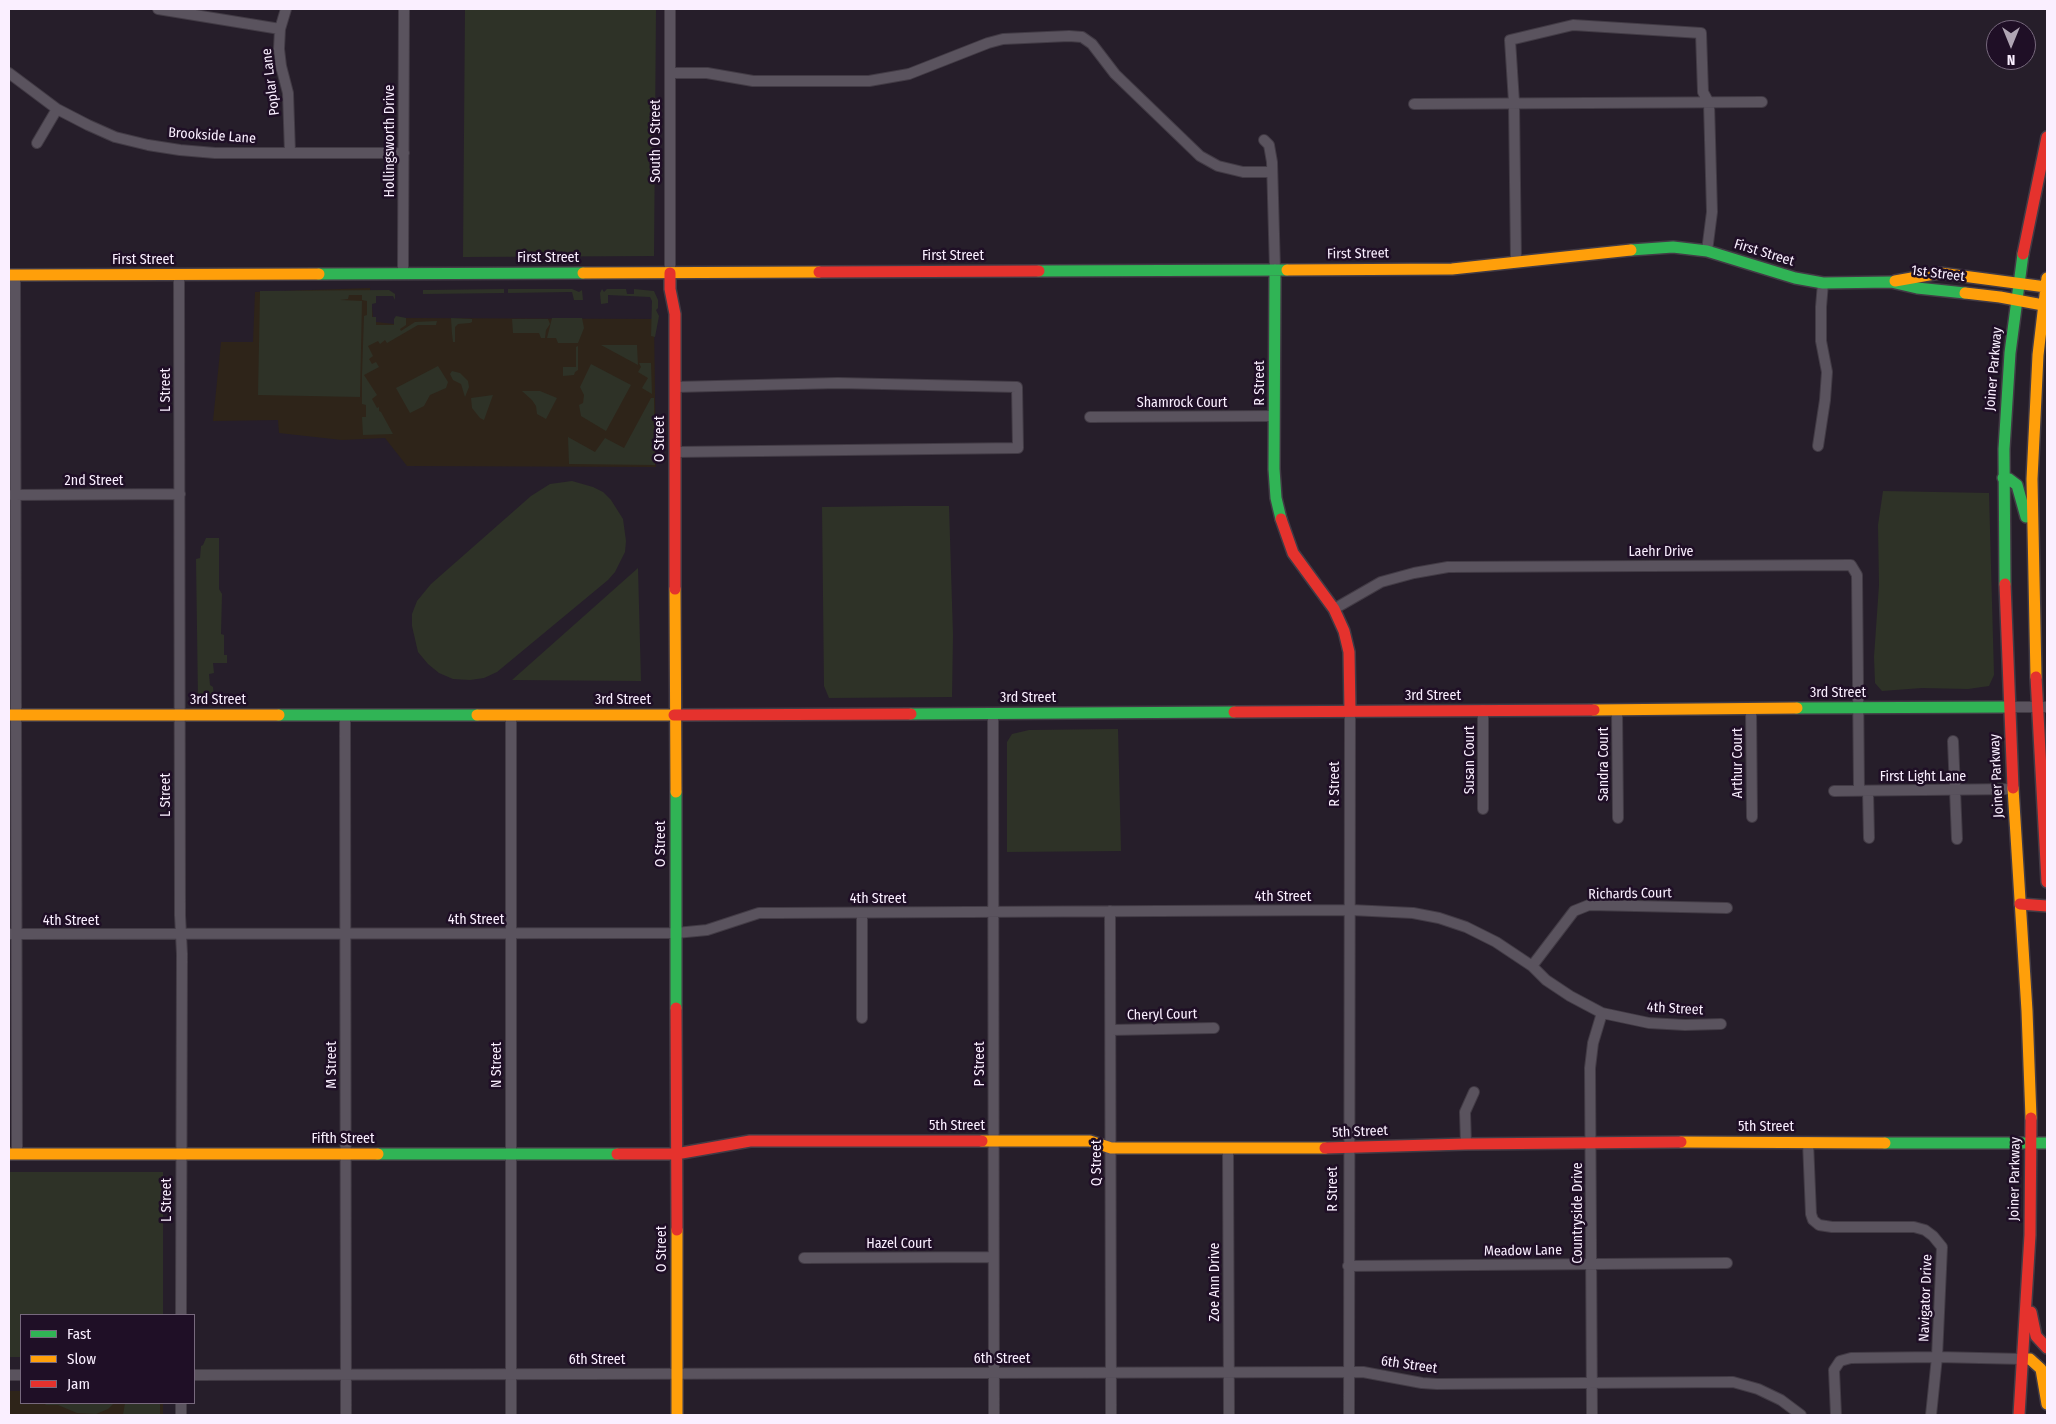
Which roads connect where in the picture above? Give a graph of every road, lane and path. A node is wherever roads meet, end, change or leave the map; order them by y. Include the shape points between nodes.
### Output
1 (158, 9) edge
2 (286, 9) edge
3 (404, 9) edge
4 (670, 9) edge
5 (280, 29) junction
6 (9, 73) edge
7 (670, 73) junction
8 (1514, 102) junction
9 (1709, 102) junction
10 (1762, 102) dead end
11 (1414, 104) dead end
12 (57, 109) junction
13 (2047, 137) edge
14 (1264, 140) dead end
15 (37, 143) dead end
16 (290, 153) junction
17 (404, 153) junction
18 (1272, 172) junction
19 (1708, 250) junction
20 (1516, 262) junction
21 (1275, 270) junction
22 (670, 272) junction
23 (403, 274) junction
24 (12, 275) edge
25 (179, 275) junction
26 (1891, 282) junction
27 (1822, 283) junction
28 (2018, 283) junction
29 (2047, 284) edge
30 (2016, 300) junction
31 (2045, 306) edge
32 (675, 387) junction
33 (1274, 416) junction
34 (1090, 417) dead end
35 (1818, 446) dead end
36 (676, 452) junction
37 (2003, 478) junction
38 (180, 494) junction
39 (12, 495) edge
40 (2032, 549) junction
41 (1334, 609) junction
42 (2009, 707) junction
43 (2042, 707) edge
44 (1858, 708) junction
45 (1751, 709) junction
46 (1483, 710) junction
47 (1617, 710) junction
48 (1350, 711) junction
49 (993, 713) junction
50 (345, 714) junction
51 (676, 714) junction
52 (12, 715) edge
53 (180, 715) junction
54 (511, 715) junction
55 (1953, 741) dead end
56 (2013, 789) junction
57 (1956, 790) junction
58 (1834, 791) dead end
59 (1864, 791) junction
60 (1484, 809) dead end
61 (1752, 817) dead end
62 (1618, 818) dead end
63 (1869, 838) dead end
64 (1957, 839) dead end
65 (2047, 882) edge
66 (2020, 904) junction
67 (2047, 906) edge
68 (1727, 908) dead end
69 (1110, 911) junction
70 (1349, 911) junction
71 (994, 912) junction
72 (862, 913) junction
73 (12, 934) edge
74 (180, 934) junction
75 (345, 934) junction
76 (511, 934) junction
77 (676, 934) junction
78 (1532, 966) junction
79 (1602, 1013) junction
80 (862, 1018) dead end
81 (1721, 1024) dead end
82 (1214, 1028) dead end
83 (1110, 1030) junction
84 (1474, 1092) dead end
85 (994, 1141) junction
86 (1591, 1142) junction
87 (1808, 1142) junction
88 (2031, 1143) junction
89 (2047, 1143) edge
90 (1466, 1144) junction
91 (1110, 1148) junction
92 (1228, 1148) junction
93 (1348, 1148) junction
94 (13, 1154) edge
95 (181, 1154) junction
96 (346, 1154) junction
97 (676, 1154) junction
98 (511, 1155) junction
99 (994, 1257) junction
100 (804, 1258) dead end
101 (1728, 1262) dead end
102 (1592, 1264) junction
103 (1348, 1266) junction
104 (2027, 1294) junction
105 (181, 1314) edge
106 (2047, 1348) edge
107 (1937, 1356) junction
108 (2023, 1359) junction
109 (1229, 1372) junction
110 (994, 1373) junction
111 (1348, 1373) junction
112 (346, 1374) junction
113 (511, 1374) junction
114 (677, 1374) junction
115 (1111, 1374) junction
116 (195, 1375) edge
117 (1592, 1383) junction
118 (2047, 1404) edge
119 (346, 1415) edge
120 (511, 1415) edge
121 (677, 1415) edge
122 (994, 1415) edge
123 (1111, 1415) edge
124 (1229, 1415) edge
125 (1349, 1415) edge
126 (1592, 1415) edge
127 (1801, 1415) edge
128 (1836, 1415) edge
129 (1931, 1415) edge
130 (2019, 1415) edge

1 - 5 street
2 - 5 street, Poplar Lane
3 - 17 street, Hollingsworth Drive
4 - 7 street, South O Street
5 - 16 street, Poplar Lane via 281,66 288,93
6 - 12 street, Brookside Lane
7 - 18 street via 707,73 752,81 870,81 909,74 1003,39 1082,37 1092,44 1114,74 1200,156 1218,166 1243,172
7 - 22 street, South O Street
8 - 9 street
8 - 9 street via 1510,40 1573,25 1701,33 1703,92
8 - 11 street
8 - 20 street
9 - 10 street
9 - 19 street via 1712,212
12 - 15 street
12 - 16 street, Brookside Lane via 115,136 148,144 215,153
13 - 28 street, Joiner Parkway
14 - 18 street, R Street via 1271,152
16 - 17 street, Brookside Lane
17 - 23 street, Hollingsworth Drive
18 - 21 street, R Street
19 - 20 street, First Street via 1647,248
19 - 27 street, First Street via 1777,273
20 - 21 street, First Street via 1452,268
21 - 22 street, First Street
21 - 33 street, R Street
22 - 23 street, First Street
22 - 32 street, O Street via 675,314
23 - 25 street, First Street
24 - 25 street, First Street
24 - 39 street
25 - 38 street, L Street
26 - 27 street, First Street
26 - 28 street, 1st Street via 1940,273
26 - 30 street, 1st Street
27 - 35 street via 1821,341 1827,372
28 - 29 street, 1st Street
28 - 30 street, Joiner Parkway
29 - 31 street
30 - 31 street, 1st Street
30 - 37 street, Joiner Parkway
31 - 40 street via 2034,422
32 - 36 street, O Street
32 - 36 street via 838,383 1017,387 1018,448
33 - 34 street, Shamrock Court
33 - 41 street, R Street via 1276,498 1282,526 1293,553
36 - 51 street, O Street
37 - 40 street via 2017,485 2022,497
37 - 42 street, Joiner Parkway
38 - 39 street, 2nd Street
38 - 53 street, L Street
39 - 52 street
40 - 43 street
41 - 44 street, Laehr Drive via 1381,582 1448,567 1851,565 1858,575
41 - 48 street, R Street via 1349,652
42 - 43 street, 3rd Street
42 - 44 street, 3rd Street
42 - 56 street, Joiner Parkway
43 - 65 street
44 - 45 street, 3rd Street
44 - 59 street
45 - 47 street, 3rd Street
45 - 61 street, Arthur Court
46 - 47 street, 3rd Street
46 - 48 street, 3rd Street
46 - 60 street, Susan Court
47 - 62 street, Sandra Court
48 - 49 street, 3rd Street
48 - 70 street, R Street
49 - 51 street, 3rd Street
49 - 71 street, P Street
50 - 53 street, 3rd Street
50 - 54 street, 3rd Street
50 - 75 street, M Street
51 - 54 street, 3rd Street
51 - 77 street, O Street
52 - 53 street, 3rd Street
52 - 73 street
53 - 74 street, L Street
54 - 76 street, N Street
55 - 57 street
56 - 57 street, First Light Lane
56 - 66 street, Joiner Parkway
57 - 59 street, First Light Lane
57 - 64 street
58 - 59 street, First Light Lane
59 - 63 street
66 - 67 street
66 - 88 street, Joiner Parkway
68 - 78 street, Richards Court via 1590,905 1574,911
69 - 70 street, 4th Street
69 - 71 street, 4th Street
69 - 83 street, Q Street
70 - 78 street, 4th Street via 1413,913 1439,918 1496,942
70 - 93 street, R Street
71 - 72 street, 4th Street
71 - 85 street, P Street
72 - 77 street, 4th Street via 759,914 707,930
72 - 80 street
73 - 74 street, 4th Street
73 - 94 street
74 - 75 street, 4th Street
74 - 95 street, L Street
75 - 76 street, 4th Street
75 - 96 street, M Street
76 - 77 street, 4th Street
76 - 98 street, N Street
77 - 97 street, O Street
78 - 79 street, 4th Street via 1546,980
79 - 81 street, 4th Street via 1649,1023
79 - 86 street, Countryside Drive via 1590,1068
82 - 83 street, Cheryl Court
83 - 91 street, Q Street
84 - 90 street via 1466,1112
85 - 91 street, 5th Street via 1090,1141
85 - 97 street, 5th Street via 750,1141
85 - 99 street, P Street
86 - 87 street, 5th Street
86 - 90 street, 5th Street
86 - 102 street, Countryside Drive
87 - 88 street, 5th Street
87 - 107 street, Navigator Drive via 1811,1214 1819,1225 1914,1227 1933,1236 1942,1247
88 - 89 street, 5th Street
88 - 104 street, Joiner Parkway
90 - 93 street, 5th Street
91 - 92 street, 5th Street
91 - 115 street, Q Street
92 - 93 street, 5th Street
92 - 109 street, Zoe Ann Drive
93 - 103 street, R Street
94 - 95 street, Fifth Street
95 - 96 street, Fifth Street
95 - 105 street, L Street
96 - 98 street, Fifth Street
96 - 112 street, M Street
97 - 98 street, Fifth Street
97 - 114 street, O Street
98 - 113 street, N Street
99 - 100 street, Hazel Court
99 - 110 street, P Street
101 - 102 street, Meadow Lane
102 - 103 street, Meadow Lane
102 - 117 street, Countryside Drive
103 - 111 street, R Street
104 - 106 street via 2036,1336
104 - 108 street, Joiner Parkway
107 - 108 street
107 - 128 street via 1840,1361 1834,1370
107 - 129 street
108 - 118 street via 2030,1359 2041,1369
108 - 130 street, Joiner Parkway
109 - 111 street, 6th Street
109 - 115 street, 6th Street
109 - 124 street, Zoe Ann Drive
110 - 114 street, 6th Street
110 - 115 street, 6th Street
110 - 122 street, P Street
111 - 117 street, 6th Street via 1363,1372 1437,1384
111 - 125 street, R Street
112 - 113 street, 6th Street
112 - 116 street, 6th Street
112 - 119 street, M Street
113 - 114 street, 6th Street
113 - 120 street, N Street
114 - 121 street, O Street
115 - 123 street, Q Street
117 - 126 street, Countryside Drive
117 - 127 street, 6th Street via 1733,1382 1781,1400

